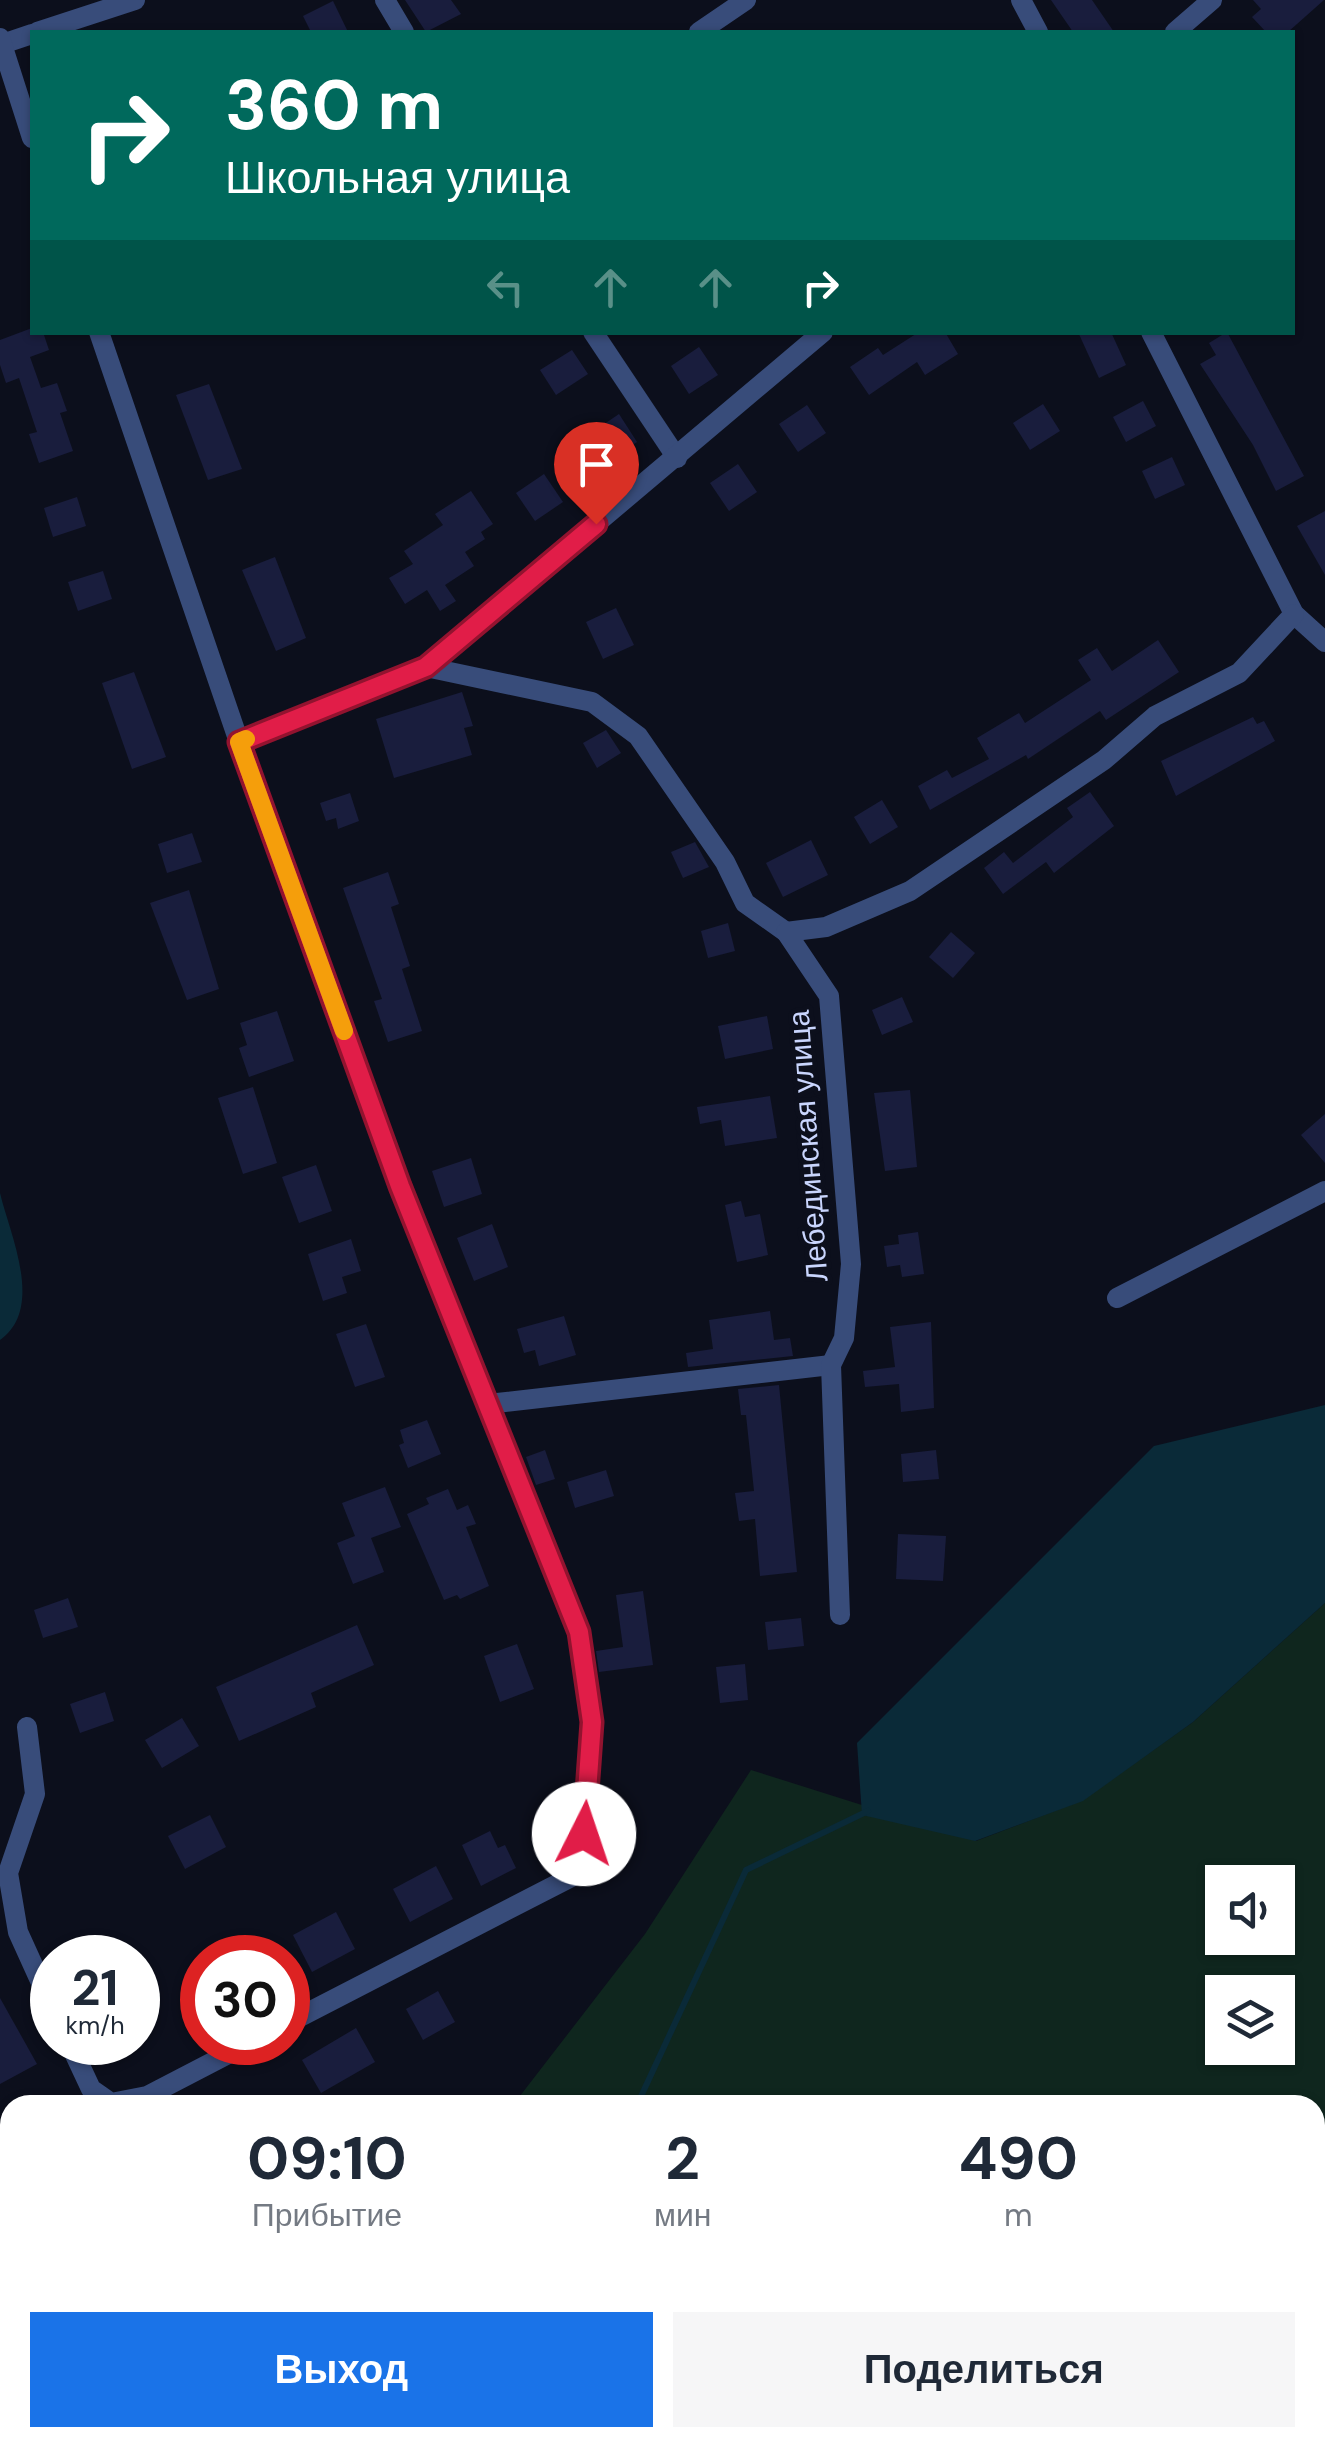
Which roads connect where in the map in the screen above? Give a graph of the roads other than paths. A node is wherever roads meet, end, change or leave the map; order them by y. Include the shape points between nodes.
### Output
1 (135, 0) edge
2 (385, 0) edge
3 (746, 0) edge
4 (1020, 0) edge
5 (1212, 0) edge
6 (44, 30) edge
7 (403, 30) edge
8 (703, 30) edge
9 (1037, 30) edge
10 (1176, 30) edge
11 (30, 34) edge
12 (1, 41) edge
13 (30, 132) edge
14 (100, 335) edge
15 (595, 335) edge
16 (820, 335) edge
17 (1153, 335) edge
18 (677, 458) junction
19 (1294, 614) junction
20 (1325, 642) edge
21 (426, 667) junction
22 (239, 742) junction
23 (786, 932) junction
24 (1325, 1191) edge
25 (1117, 1298) dead end
26 (831, 1364) junction
27 (488, 1404) junction
28 (840, 1614) dead end
29 (28, 1727) dead end
30 (30, 1958) edge
31 (310, 2013) edge
32 (80, 2065) edge
33 (206, 2065) edge
34 (100, 2095) edge
35 (149, 2095) edge

1 - 6 street
2 - 7 street
3 - 8 street
4 - 9 street
5 - 10 street
11 - 12 street
12 - 13 street
14 - 22 street
15 - 18 street
16 - 18 street
17 - 19 street
18 - 21 street
19 - 20 street
19 - 23 street via 1239,672 1155,716 1104,760 910,891 826,927
21 - 22 street
21 - 23 street via 592,702 638,736 726,862 744,903
22 - 27 street via 400,1186
23 - 26 street, Лебединская улица via 829,996 852,1264 844,1338
24 - 25 street
26 - 27 street
26 - 28 street, Лебединская улица
27 - 31 street via 579,1632 592,1722 581,1872
29 - 30 street via 34,1794 8,1872 18,1932
32 - 34 street
33 - 35 street

